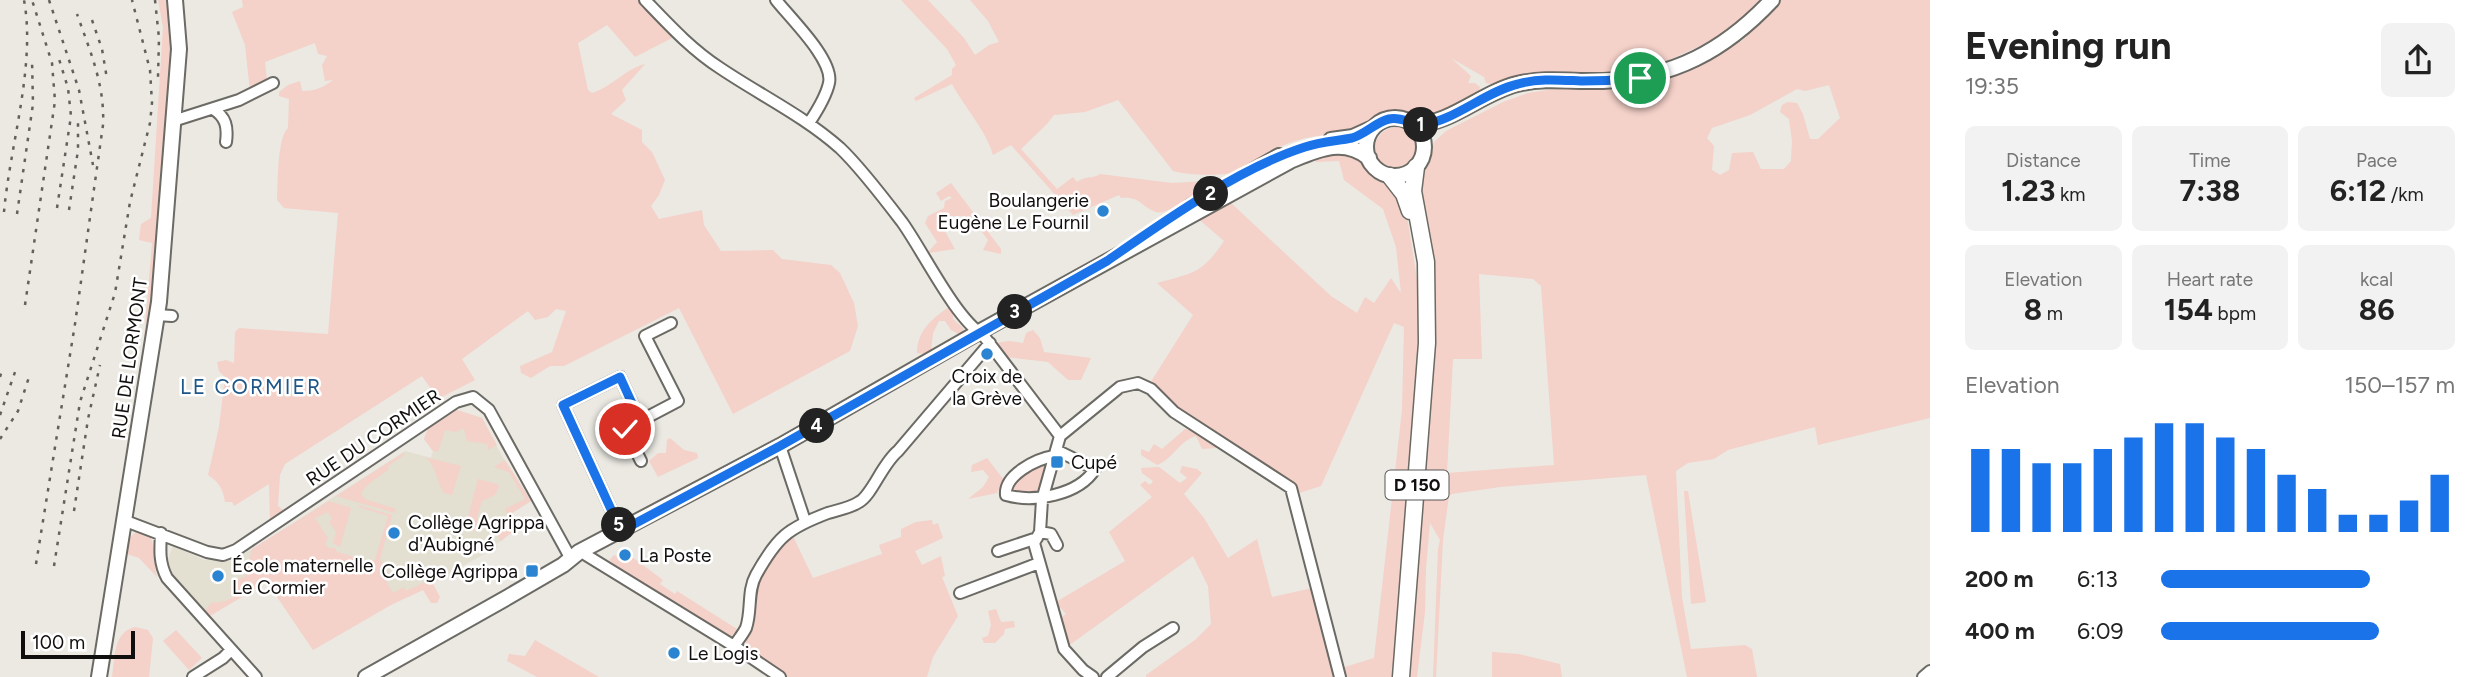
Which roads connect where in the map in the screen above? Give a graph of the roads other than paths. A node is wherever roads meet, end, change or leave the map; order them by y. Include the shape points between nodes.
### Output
1 (175, 0) edge
2 (645, 0) edge
3 (776, 0) edge
4 (1772, 0) edge
5 (1581, 81) junction
6 (273, 83) dead end
7 (213, 109) junction
8 (173, 121) junction
9 (809, 124) junction
10 (1413, 125) junction
11 (1373, 128) junction
12 (230, 142) dead end
13 (1424, 146) junction
14 (1369, 158) junction
15 (1416, 167) junction
16 (1390, 176) junction
17 (1107, 261) junction
18 (1425, 292) junction
19 (670, 323) dead end
20 (985, 338) junction
21 (640, 421) junction
22 (1060, 436) junction
23 (780, 446) junction
24 (1055, 453) junction
25 (641, 461) dead end
26 (1043, 497) junction
27 (123, 520) junction
28 (805, 521) junction
29 (621, 531) junction
30 (161, 533) junction
31 (1039, 535) junction
32 (1056, 545) dead end
33 (998, 551) dead end
34 (586, 555) junction
35 (571, 559) junction
36 (1039, 563) junction
37 (960, 593) dead end
38 (1173, 628) dead end
39 (734, 646) junction
40 (232, 650) junction
41 (1930, 671) edge
42 (1082, 673) edge
43 (99, 677) edge
44 (193, 677) edge
45 (256, 677) edge
46 (366, 677) edge
47 (780, 677) edge
48 (1093, 677) edge
49 (1107, 677) edge
50 (1340, 677) edge
51 (1401, 677) edge
52 (1923, 677) edge

1 - 8 main road, RUE DE LORMONT via 179,49
2 - 9 street via 695,50
3 - 9 street via 829,69 825,95
4 - 5 main road via 1726,41 1677,68 1640,78
5 - 10 main road via 1542,79 1515,84 1442,118
5 - 13 main road via 1532,88 1494,101 1443,126
6 - 7 street
7 - 8 street
7 - 12 street via 222,115
8 - 27 main road, RUE DE LORMONT via 165,316
9 - 20 street via 842,150 902,223 945,289
10 - 11 main road via 1388,119
10 - 13 main road
11 - 14 main road via 1367,143
11 - 17 main road via 1281,155
13 - 15 main road
14 - 16 main road
14 - 17 main road via 1355,148 1310,153
15 - 16 main road
15 - 18 highway, D 150 via 1413,191 1426,262
16 - 18 highway, D 150 via 1408,205
17 - 20 main road
18 - 51 highway, D 150 via 1426,372
19 - 21 street via 645,336 678,401
20 - 22 street
20 - 23 main road
20 - 28 street via 888,458 861,502
21 - 25 street via 625,429
21 - 29 street via 620,377 563,405
22 - 24 street
22 - 50 street via 1120,387 1138,383 1174,412 1291,488
23 - 28 street
23 - 29 main road
24 - 26 street
24 - 26 street via 1096,469 1088,481
24 - 26 street via 1010,480 1004,492 1010,497
26 - 31 street
27 - 30 street, RUE DU CORMIER
27 - 43 main road, RUE DE LORMONT
28 - 39 street via 778,540 754,577 745,631
29 - 34 main road
29 - 35 main road
30 - 35 street, RUE DU CORMIER via 207,552 223,555 236,550 456,402 473,397 489,410
30 - 40 street via 161,568 167,578
31 - 32 street via 1051,534
31 - 33 street
31 - 36 street via 1034,544
34 - 35 main road
34 - 39 street
35 - 46 main road
36 - 37 street
36 - 42 street via 1064,649
38 - 49 street
39 - 47 street
40 - 44 street
40 - 45 street
41 - 52 street
42 - 48 street

